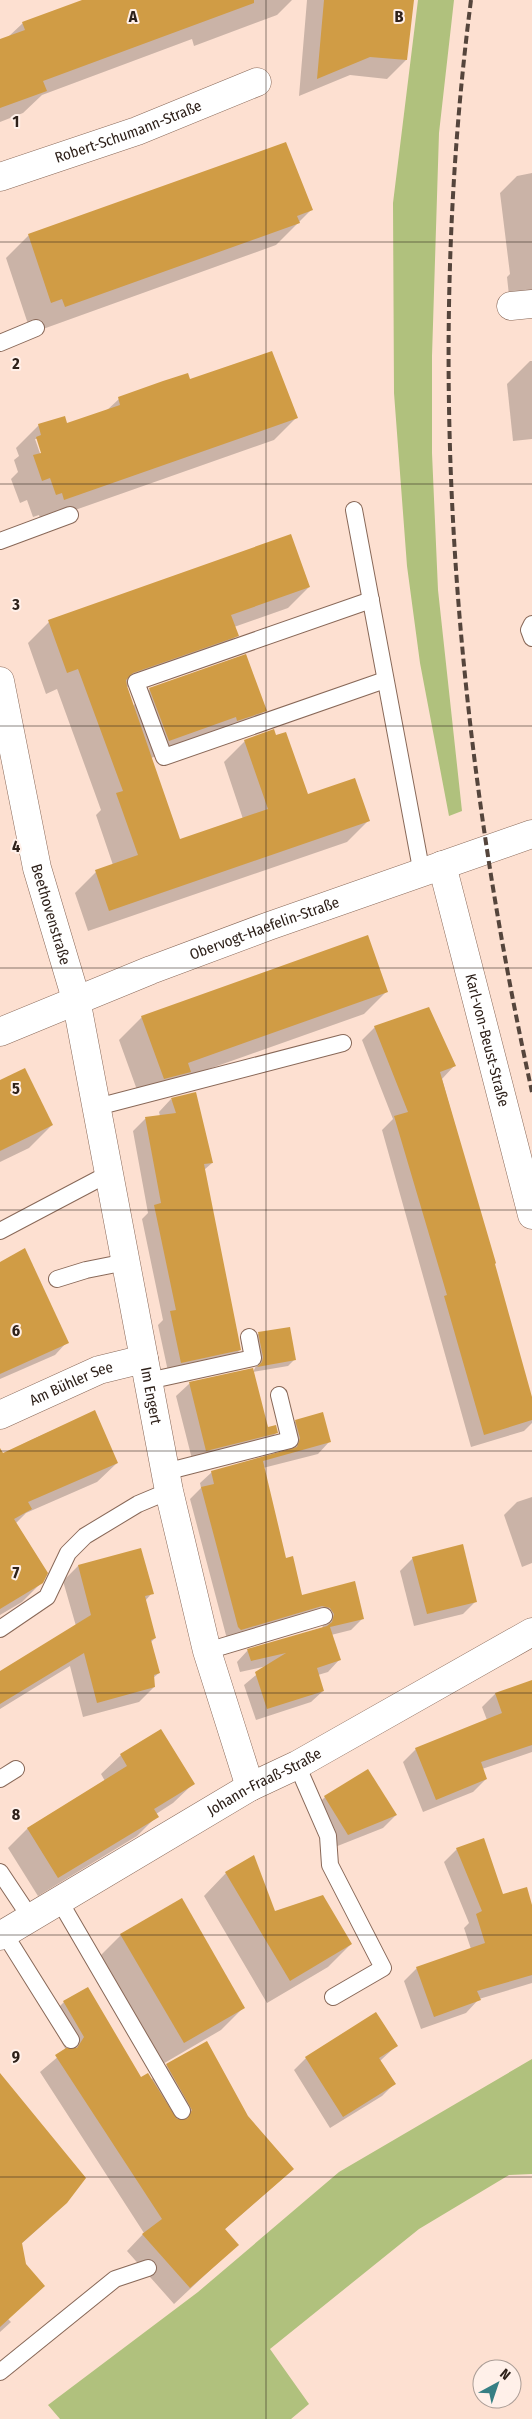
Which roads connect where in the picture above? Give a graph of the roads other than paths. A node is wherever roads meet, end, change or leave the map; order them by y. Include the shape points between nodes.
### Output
1 (257, 82) dead end
2 (0, 177) edge
3 (36, 328) dead end
4 (0, 343) edge
5 (354, 510) dead end
6 (70, 516) dead end
7 (0, 541) edge
8 (371, 600) junction
9 (532, 624) edge
10 (532, 638) edge
11 (385, 680) junction
12 (0, 681) edge
13 (532, 834) edge
14 (432, 869) junction
15 (76, 1000) junction
16 (0, 1032) edge
17 (343, 1043) dead end
18 (97, 1107) junction
19 (108, 1174) junction
20 (532, 1215) edge
21 (0, 1231) edge
22 (126, 1262) junction
23 (57, 1279) dead end
24 (249, 1337) dead end
25 (146, 1370) junction
26 (280, 1395) dead end
27 (0, 1414) edge
28 (167, 1481) junction
29 (324, 1616) dead end
30 (0, 1629) edge
31 (532, 1632) edge
32 (207, 1651) junction
33 (297, 1765) junction
34 (16, 1769) dead end
35 (0, 1779) edge
36 (250, 1787) junction
37 (0, 1872) edge
38 (59, 1900) junction
39 (30, 1917) junction
40 (2, 1935) edge
41 (333, 1997) dead end
42 (71, 2040) dead end
43 (182, 2111) dead end
44 (148, 2268) dead end
45 (0, 2372) edge

1 - 2 street, Robert-Schumann-Straße via 137,131
3 - 4 lane
5 - 8 lane
6 - 7 lane
8 - 11 lane
8 - 11 lane via 136,682 164,757
9 - 10 lane via 529,630
11 - 14 lane
12 - 15 street, Beethovenstraße via 37,868
13 - 14 street, Obervogt-Haefelin-Straße
14 - 15 street, Obervogt-Haefelin-Straße via 269,926
14 - 20 street, Karl-von-Beust-Straße
15 - 16 street, Obervogt-Haefelin-Straße
15 - 18 street, Im Engert
17 - 18 lane
18 - 19 street, Im Engert
19 - 21 lane
19 - 22 street, Im Engert
22 - 23 lane
22 - 25 street, Im Engert
24 - 25 lane via 253,1358
25 - 27 street, Am Bühler See via 99,1370
25 - 28 street, Im Engert
26 - 28 lane via 290,1440
28 - 30 lane via 138,1504 85,1536 68,1553 47,1596
28 - 32 street, Im Engert
29 - 32 lane
31 - 33 street, Johann-Fraaß-Straße
32 - 36 street, Im Engert
33 - 36 street, Johann-Fraaß-Straße
33 - 41 lane via 328,1836 330,1865 383,1968
34 - 35 lane
36 - 38 street, Johann-Fraaß-Straße
37 - 39 lane
38 - 39 street, Johann-Fraaß-Straße
38 - 43 lane
39 - 40 street, Johann-Fraaß-Straße
40 - 42 lane
44 - 45 lane via 115,2279

